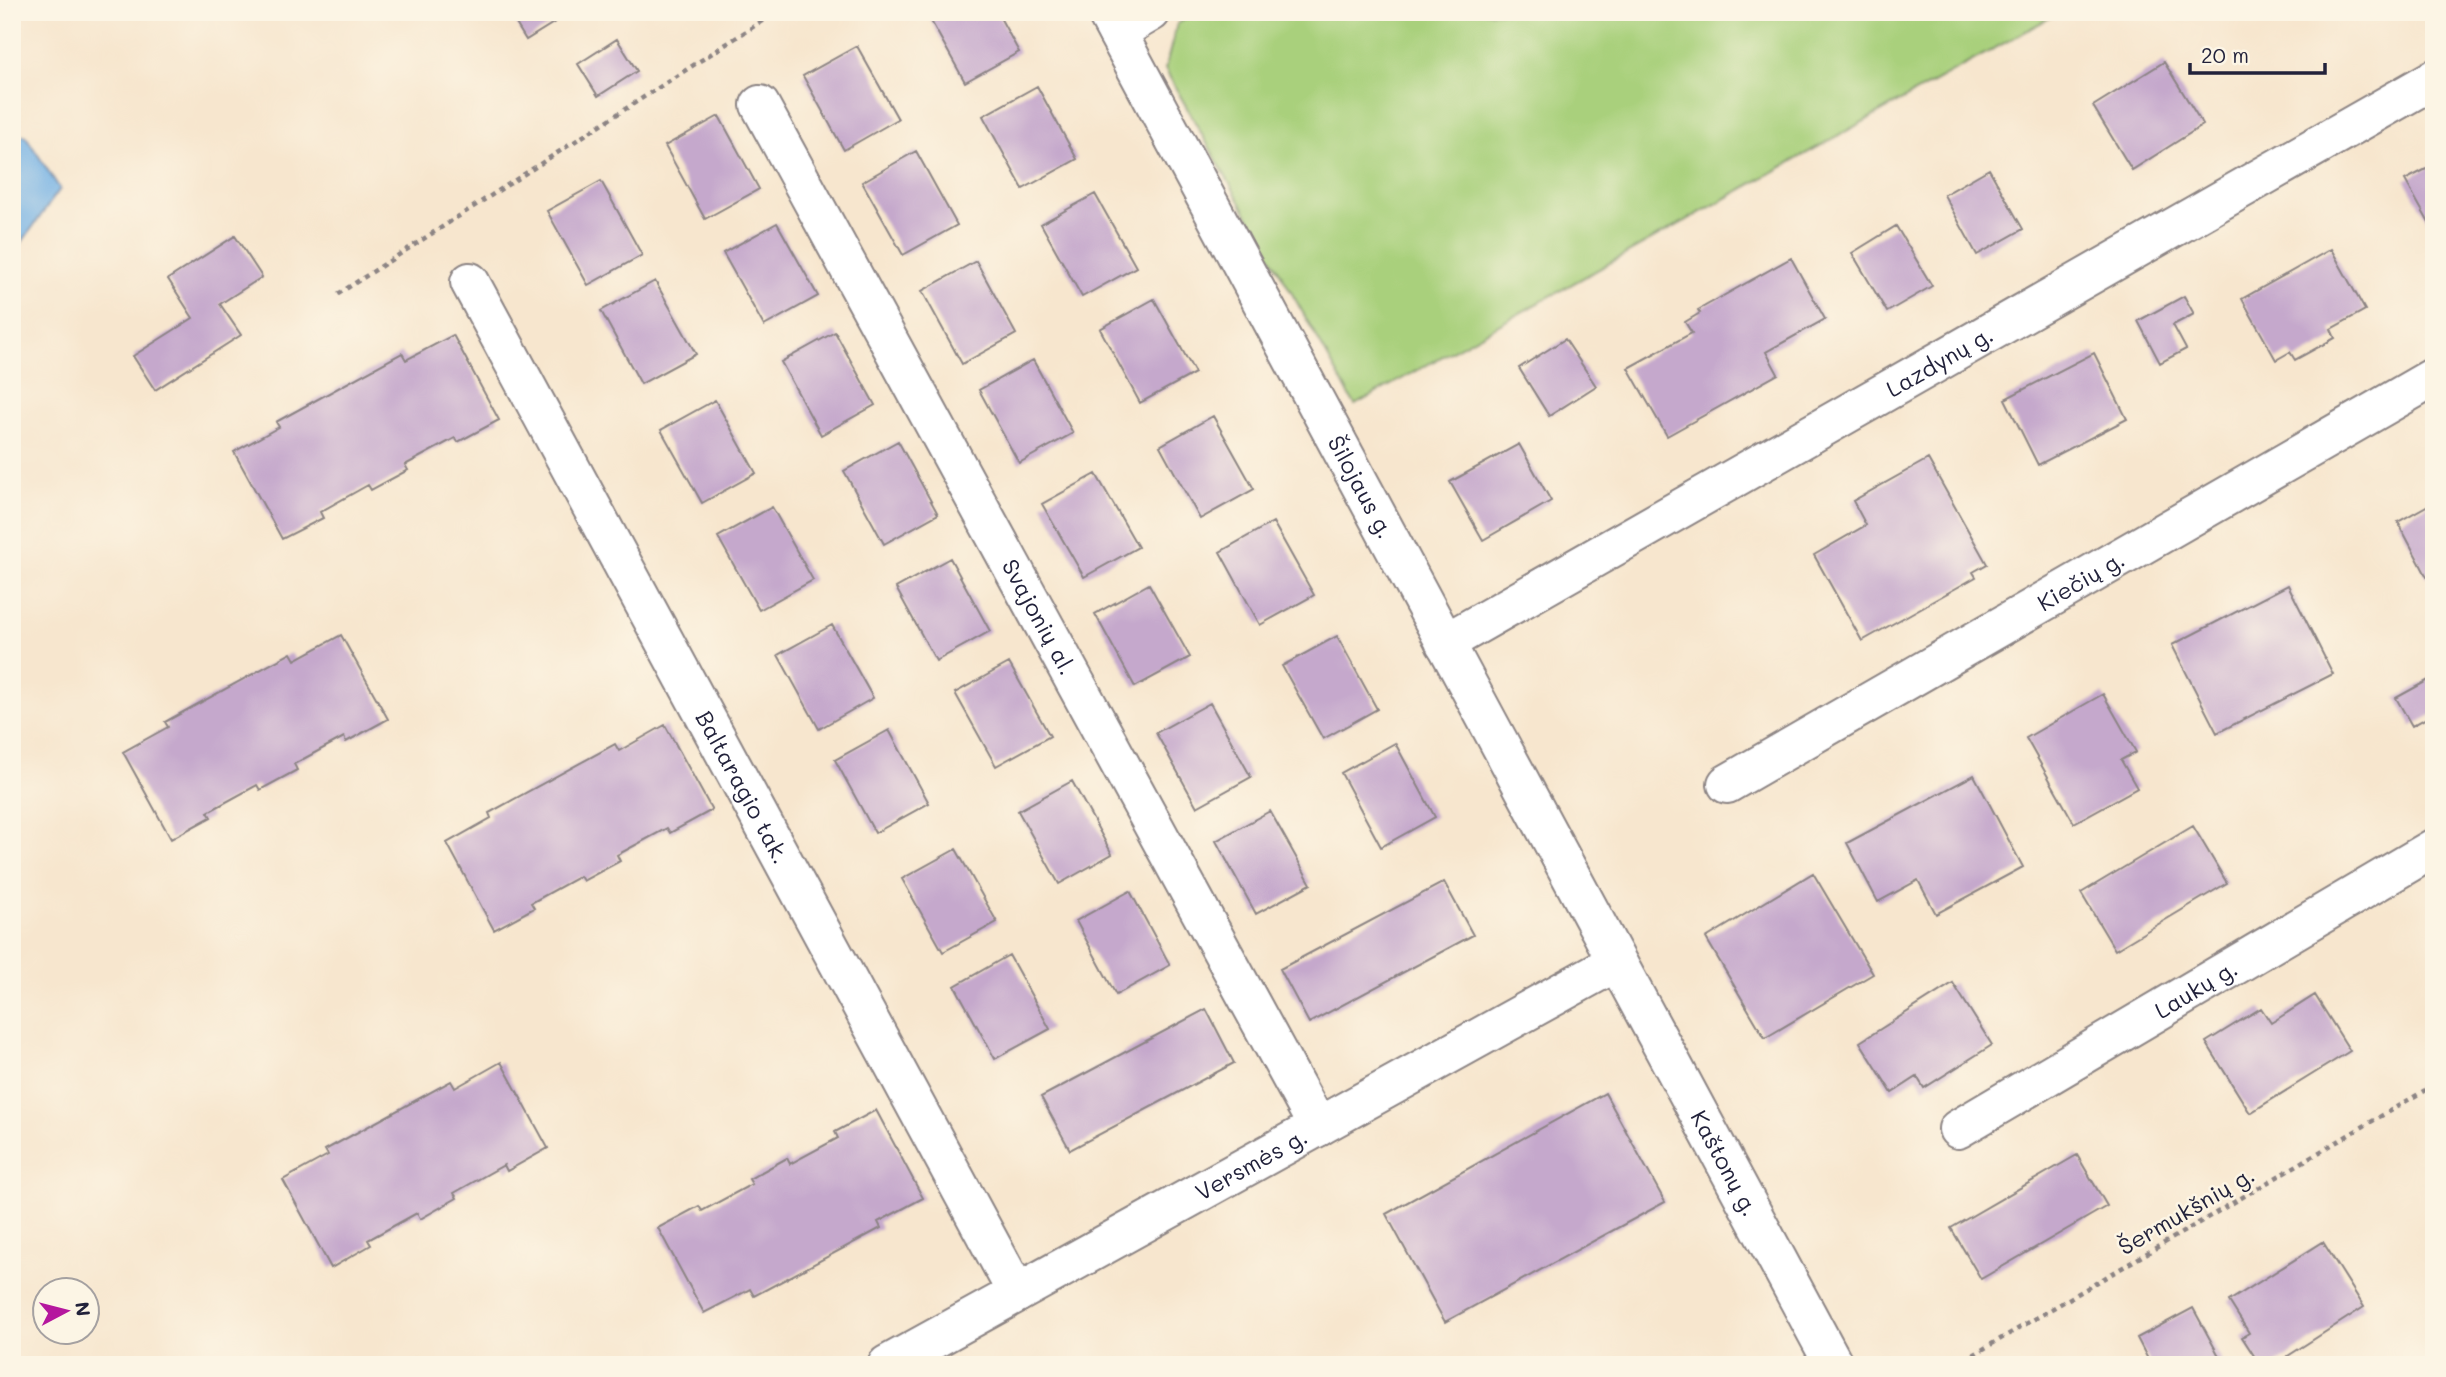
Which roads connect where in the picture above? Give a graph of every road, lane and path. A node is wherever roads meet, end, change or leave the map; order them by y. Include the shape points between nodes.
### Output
1 (776, 12) edge
2 (1151, 12) edge
3 (1111, 22) edge
4 (2434, 79) edge
5 (760, 105) dead end
6 (470, 282) dead end
7 (338, 294) dead end
8 (2434, 376) edge
9 (1445, 643) junction
10 (1727, 783) dead end
11 (2434, 848) edge
12 (1616, 962) junction
13 (2434, 1085) edge
14 (1318, 1127) junction
15 (1958, 1129) dead end
16 (1017, 1293) junction
17 (887, 1365) edge
18 (1834, 1365) edge
19 (1956, 1365) edge

1 - 7 path
2 - 3 street
3 - 9 street, Šilojaus g.
4 - 9 street, Lazdynų g.
5 - 14 street, Svajonių al.
6 - 16 street, Baltaragio tak.
8 - 10 street, Kiečių g.
9 - 12 street, Šilojaus g.
11 - 15 street, Laukų g.
12 - 14 street, Versmės g.
12 - 18 street, Kaštonų g.
13 - 19 path, Šermukšnių g.
14 - 16 street, Versmės g.
16 - 17 street, Versmės g.

